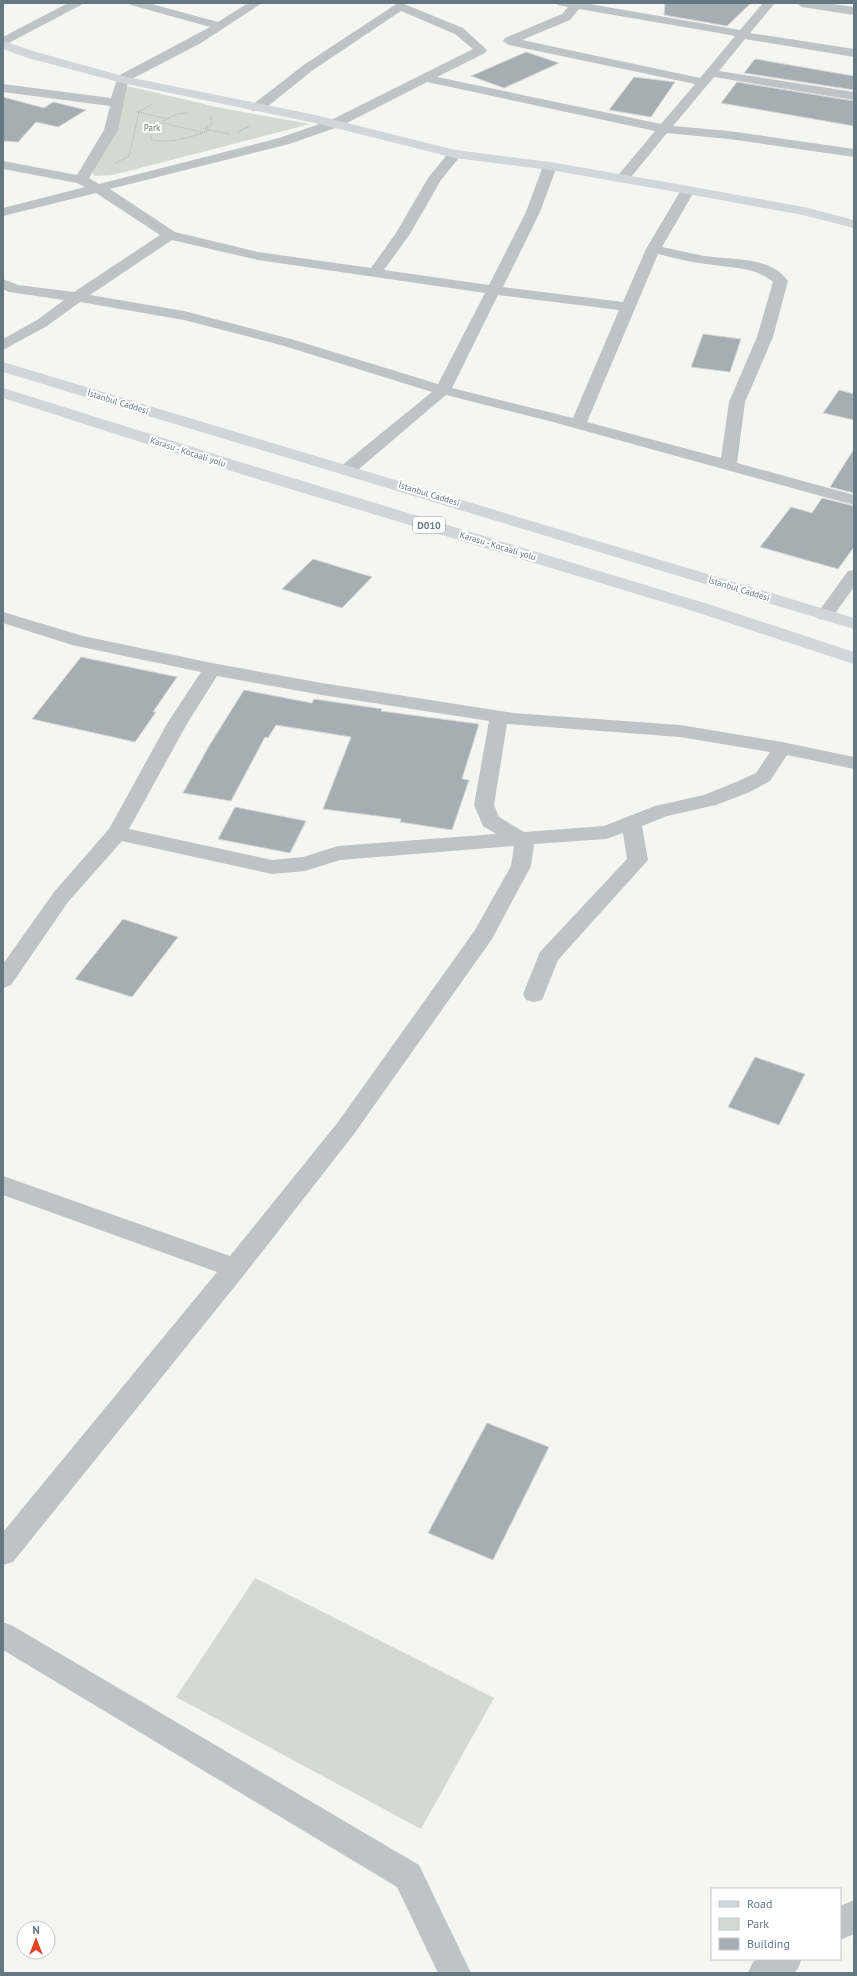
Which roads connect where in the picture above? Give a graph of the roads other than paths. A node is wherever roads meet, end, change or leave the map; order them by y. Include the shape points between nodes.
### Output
1 (78, 3) edge
2 (135, 3) edge
3 (256, 3) edge
4 (387, 3) edge
5 (562, 3) edge
6 (768, 3) edge
7 (802, 3) edge
8 (402, 4) edge
9 (577, 4) edge
10 (854, 11) edge
11 (220, 26) junction
12 (742, 34) junction
13 (4, 41) edge
14 (510, 41) junction
15 (481, 50) junction
16 (854, 53) edge
17 (126, 77) junction
18 (426, 78) junction
19 (707, 78) junction
20 (3, 88) edge
21 (854, 96) edge
22 (117, 103) junction
23 (260, 105) junction
24 (340, 121) junction
25 (665, 129) junction
26 (854, 152) edge
27 (455, 154) junction
28 (3, 165) edge
29 (550, 166) junction
30 (626, 175) junction
31 (81, 180) junction
32 (100, 189) junction
33 (688, 190) junction
34 (3, 212) edge
35 (854, 215) edge
36 (854, 224) edge
37 (170, 235) junction
38 (653, 249) junction
39 (375, 272) junction
40 (3, 283) edge
41 (493, 290) junction
42 (78, 297) junction
43 (628, 307) junction
44 (3, 345) edge
45 (3, 367) edge
46 (443, 390) junction
47 (3, 394) edge
48 (578, 424) junction
49 (728, 466) junction
50 (347, 470) junction
51 (854, 500) edge
52 (854, 575) edge
53 (825, 615) junction
54 (3, 617) edge
55 (854, 624) edge
56 (854, 658) edge
57 (212, 669) junction
58 (499, 717) junction
59 (782, 748) junction
60 (854, 763) edge
61 (631, 823) junction
62 (117, 833) junction
63 (525, 839) junction
64 (3, 980) edge
65 (534, 994) dead end
66 (3, 1185) edge
67 (235, 1268) junction
68 (3, 1553) edge
69 (3, 1635) edge
70 (854, 1916) edge
71 (841, 1923) edge
72 (784, 1960) edge
73 (455, 1973) edge
74 (764, 1973) edge

1 - 13 street
2 - 11 street
3 - 11 street
4 - 8 street
5 - 9 street
6 - 12 street
7 - 10 street
8 - 15 street via 459,31
8 - 23 street via 309,66
9 - 12 street
9 - 14 street via 566,17
11 - 17 street
12 - 16 street
12 - 19 street
13 - 17 main road via 32,55
14 - 15 street
14 - 19 street
15 - 18 street
17 - 22 street
17 - 23 main road
17 - 23 main road via 218,99
18 - 24 street
18 - 25 street
19 - 21 street
19 - 25 street
20 - 22 street
22 - 31 street via 111,130
23 - 24 main road
24 - 27 main road
24 - 30 main road via 462,148
24 - 32 street via 271,144
25 - 26 street
25 - 30 street
27 - 29 main road
27 - 39 street via 435,178 402,234
28 - 31 street
29 - 30 main road
29 - 41 street via 533,212
30 - 33 main road
30 - 35 main road via 812,204
31 - 32 street
32 - 34 street
32 - 37 street
33 - 36 main road via 804,211
33 - 38 street
37 - 39 street via 258,256
37 - 42 street
38 - 43 street
38 - 49 street via 706,260 748,265 775,275 781,281 765,337 737,402
39 - 41 street
40 - 42 street via 14,289
41 - 43 street
41 - 46 street
42 - 44 street via 42,323
42 - 46 street via 184,316 286,342
43 - 48 street
45 - 50 main road, İstanbul Caddesi
46 - 48 street
46 - 50 street
47 - 56 main road, Karasu - Kocaali yolu / D010 via 702,608
48 - 49 street
49 - 51 street
50 - 53 main road, İstanbul Caddesi
52 - 53 street
53 - 55 main road, İstanbul Caddesi
54 - 57 street via 79,641
57 - 58 street
57 - 62 street via 178,722
58 - 59 street via 680,731
58 - 63 street via 484,805 490,821
59 - 60 street
59 - 61 street via 763,777 709,800
61 - 63 street via 606,832
61 - 65 street via 638,860 548,957
62 - 63 street via 272,867 305,864 338,853
62 - 64 street via 61,897
63 - 67 street via 521,866 484,934 346,1128
66 - 67 street
67 - 68 street
69 - 73 street via 408,1876
70 - 71 street
72 - 74 street

